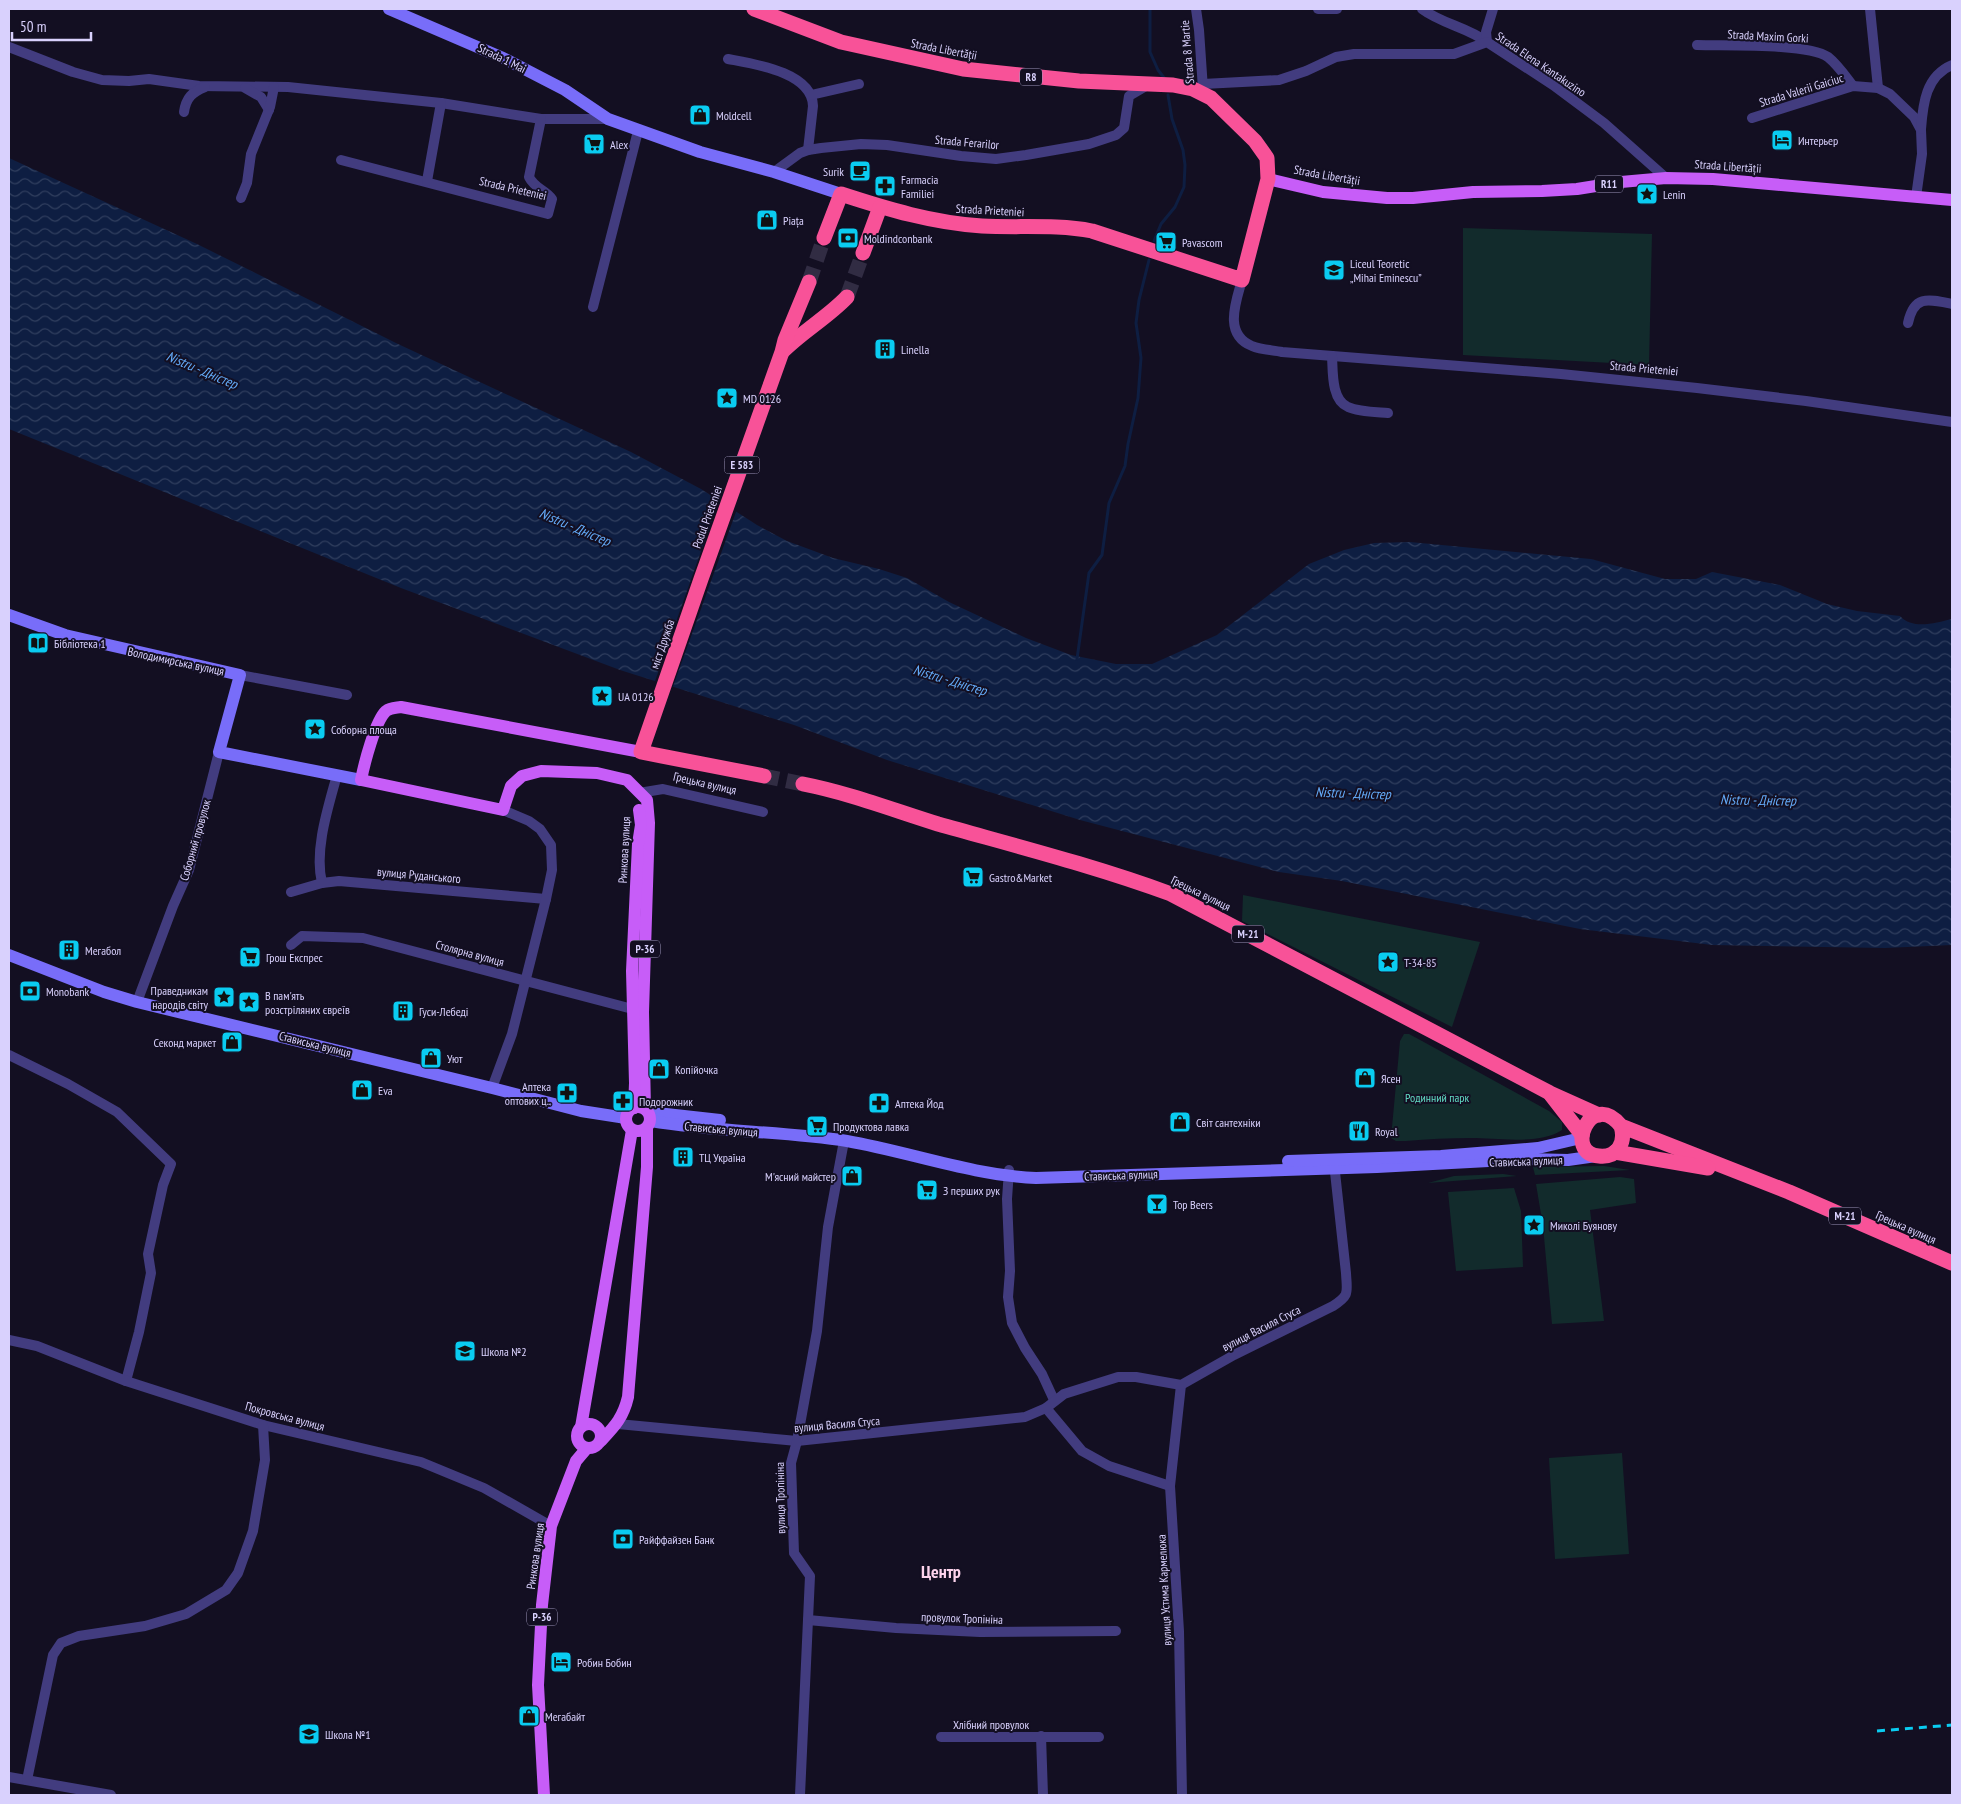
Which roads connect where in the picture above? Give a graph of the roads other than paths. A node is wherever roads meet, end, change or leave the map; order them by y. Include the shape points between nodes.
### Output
1 (389, 9) edge
2 (754, 9) edge
3 (1196, 9) edge
4 (1318, 9) edge
5 (1337, 9) edge
6 (1422, 9) edge
7 (1493, 9) edge
8 (1870, 9) edge
9 (1487, 42) junction
10 (1697, 45) dead end
11 (9, 47) edge
12 (728, 58) dead end
13 (1952, 65) edge
14 (859, 84) dead end
15 (1149, 84) junction
16 (214, 85) junction
17 (239, 86) junction
18 (1854, 86) junction
19 (274, 87) junction
20 (1203, 88) junction
21 (1878, 88) junction
22 (811, 94) junction
23 (441, 103) junction
24 (269, 110) junction
25 (184, 112) dead end
26 (1752, 118) dead end
27 (542, 119) junction
28 (608, 119) junction
29 (1921, 130) junction
30 (638, 131) junction
31 (808, 150) junction
32 (341, 160) dead end
33 (774, 172) junction
34 (1666, 178) junction
35 (1268, 180) junction
36 (427, 182) junction
37 (840, 194) junction
38 (1916, 197) junction
39 (241, 198) dead end
40 (1952, 200) edge
41 (880, 207) junction
42 (824, 238) tunnel mouth
43 (863, 253) tunnel mouth
44 (1242, 280) junction
45 (809, 282) tunnel mouth
46 (846, 296) tunnel mouth
47 (1952, 304) edge
48 (593, 307) dead end
49 (1908, 323) dead end
50 (782, 352) junction
51 (1332, 356) junction
52 (1388, 413) dead end
53 (1952, 422) edge
54 (701, 579) joint
55 (9, 614) edge
56 (240, 674) junction
57 (347, 695) dead end
58 (219, 752) junction
59 (641, 752) junction
60 (337, 775) junction
61 (764, 776) tunnel mouth
62 (361, 780) junction
63 (803, 784) tunnel mouth
64 (639, 793) junction
65 (503, 810) junction
66 (763, 812) dead end
67 (322, 884) junction
68 (291, 892) dead end
69 (546, 899) junction
70 (291, 945) dead end
71 (9, 955) edge
72 (525, 980) junction
73 (137, 1002) junction
74 (638, 1010) junction
75 (9, 1055) edge
76 (492, 1088) junction
77 (1550, 1093) junction
78 (1599, 1115) junction
79 (640, 1118) junction
80 (1621, 1126) junction
81 (1581, 1136) junction
82 (844, 1141) junction
83 (1615, 1152) junction
84 (1596, 1156) junction
85 (1334, 1164) junction
86 (1009, 1173) junction
87 (1737, 1173) junction
88 (1952, 1263) edge
89 (9, 1340) edge
90 (126, 1380) junction
91 (1182, 1385) junction
92 (1050, 1404) junction
93 (618, 1424) junction
94 (263, 1425) junction
95 (581, 1427) junction
96 (601, 1441) junction
97 (797, 1441) junction
98 (587, 1448) junction
99 (1170, 1486) junction
100 (551, 1526) junction
101 (808, 1620) junction
102 (1116, 1631) dead end
103 (1041, 1736) junction
104 (941, 1737) dead end
105 (1099, 1737) dead end
106 (9, 1777) edge
107 (27, 1780) junction
108 (111, 1795) edge
109 (544, 1795) edge
110 (800, 1795) edge
111 (1043, 1795) edge
112 (1182, 1795) edge

1 - 28 main road, Strada 1 Mai via 511,62 565,90
2 - 15 highway, Strada Libertății / R8 via 840,42 956,68 1079,82
3 - 20 street, Strada 8 Martie
4 - 5 street
6 - 9 street
7 - 9 street via 1486,32
8 - 21 street
9 - 20 street, Strada Elena Kantakuzino via 1454,54 1354,54 1336,57 1278,80
9 - 34 street, Strada Elena Kantakuzino via 1554,85 1604,123
10 - 18 street, Strada Maxim Gorki via 1816,52 1828,58
11 - 16 street, Strada Prieteniei via 102,80 149,79
12 - 22 street via 781,72 796,79
13 - 29 street via 1936,74 1931,82 1922,107
14 - 22 street
15 - 20 highway, Strada Libertății / R8
15 - 31 street, Strada Ferarilor via 1129,96 1124,128 1116,135 1059,150 996,158 887,145 861,144
16 - 17 street, Strada Prieteniei
16 - 25 street, Strada Prieteniei via 193,92
17 - 19 street, Strada Prieteniei
17 - 24 street, Strada Prieteniei via 261,97
18 - 21 street, Strada Valerii Gaiciuc
18 - 26 street, Strada Valerii Gaiciuc
19 - 23 street, Strada Prieteniei
19 - 24 street
20 - 35 highway, Strada Libertății / R8 via 1264,152
21 - 29 street, Strada Valerii Gaiciuc via 1890,94 1914,117
22 - 31 street via 813,114
23 - 27 street, Strada Prieteniei
23 - 36 street
24 - 39 street via 253,148
27 - 28 street, Strada Prieteniei
27 - 36 street, Strada Prieteniei via 529,176 532,183 552,199 548,214
28 - 30 main road, Strada Prieteniei
29 - 38 street via 1922,154
30 - 33 main road, Strada Prieteniei
30 - 48 street
31 - 33 street, Strada Ferarilor
32 - 36 street, Strada Prieteniei
33 - 37 main road, Strada Prieteniei
34 - 35 main road, Strada Libertății / R11 via 1577,189 1387,198 1323,192
34 - 38 main road, Strada Libertății / R11 via 1713,179
35 - 44 highway, R8
37 - 41 highway, Strada Prieteniei
37 - 42 highway
38 - 40 main road, Strada Libertății / R11
41 - 43 highway
41 - 44 highway, Strada Prieteniei via 958,224 1080,229
44 - 51 street, Strada Prieteniei via 1233,319 1240,338 1254,347
45 - 50 highway, E 583
46 - 50 highway, E 583
47 - 49 street via 1925,301 1915,304
50 - 54 highway, Podul Prieteniei / E 583
51 - 52 street via 1333,376 1342,404 1348,408
51 - 53 street, Strada Prieteniei via 1697,388
54 - 59 highway, міст Дружба
55 - 56 main road, Володимирська вулиця via 65,635
56 - 57 street, Володимирська вулиця
56 - 58 main road, Соборний провулок
58 - 60 main road
58 - 73 street, Соборний провулок via 189,870
59 - 61 highway
59 - 62 main road via 401,707 391,708 378,722
60 - 62 main road
60 - 67 street via 326,815 319,870
62 - 65 main road
63 - 77 highway, Грецька вулиця / М-21 via 834,790 1171,894
64 - 65 main road, Р-36 via 627,780 597,773 541,771 522,776 510,786
64 - 66 street, Грецька вулиця via 663,789
64 - 74 main road, Ринкова вулиця / Р-36 via 647,800 649,823
65 - 69 street via 529,820 551,845 552,870
67 - 68 street, вулиця Руданського
67 - 69 street, вулиця Руданського via 338,881
69 - 72 street
70 - 72 street, Столярна вулиця via 302,936 363,938
71 - 73 main road, Стависька вулиця
72 - 74 street, Столярна вулиця
72 - 76 street via 512,1034
73 - 76 main road, Стависька вулиця
74 - 79 main road, Ринкова вулиця / Р-36
75 - 90 street via 117,1112 172,1164 163,1185 148,1254 151,1273
76 - 79 main road, Стависька вулиця via 581,1111
77 - 78 highway, Грецька вулиця / М-21
77 - 81 highway, Грецька вулиця / М-21
78 - 80 highway, М-21 via 1615,1119
78 - 81 highway via 1588,1121
79 - 82 main road, Стависька вулиця
79 - 86 main road, Стависька вулиця via 846,1135
79 - 93 main road, Ринкова вулиця / Р-36 via 647,1167 628,1397
79 - 95 main road, Ринкова вулиця / Р-36
80 - 83 highway via 1624,1135
80 - 87 highway, Грецька вулиця / М-21
81 - 84 highway, М-21 via 1589,1152
81 - 85 main road, Стависька вулиця via 1538,1148
82 - 86 main road, Стависька вулиця via 970,1170
82 - 97 street, вулиця Тропініна via 828,1227 817,1331
83 - 84 highway, М-21
83 - 87 highway, Грецька вулиця / М-21
84 - 85 main road, Стависька вулиця via 1452,1164
85 - 86 main road, Стависька вулиця via 1055,1178
85 - 91 street, вулиця Василя Стуса via 1346,1273 1344,1299
86 - 92 street via 1006,1199 1010,1271 1008,1297 1012,1323 1042,1374
87 - 88 highway, Грецька вулиця / М-21 via 1789,1192
89 - 90 street, Покровська вулиця via 37,1346
90 - 94 street, Покровська вулиця
91 - 92 street, вулиця Василя Стуса via 1118,1377 1064,1394
91 - 99 street, вулиця Устима Кармелюка
92 - 97 street, вулиця Василя Стуса via 1025,1418
92 - 99 street via 1082,1451 1108,1466
93 - 96 main road, Ринкова вулиця / Р-36
93 - 97 street, вулиця Василя Стуса
94 - 100 street, Покровська вулиця via 421,1462 484,1488
94 - 107 street via 265,1460 258,1503 253,1531 238,1573 226,1590 186,1614 144,1626 79,1636 61,1643 52,1655
95 - 96 main road via 597,1426
95 - 98 main road, Ринкова вулиця / Р-36 via 578,1441
96 - 98 main road, Ринкова вулиця / Р-36
97 - 101 street, вулиця Тропініна via 791,1463 794,1553 810,1576
98 - 100 main road, Ринкова вулиця / Р-36 via 576,1461
99 - 112 street, вулиця Устима Кармелюка via 1179,1630
100 - 109 main road, Ринкова вулиця / Р-36 via 542,1605 538,1685
101 - 102 street, провулок Тропініна via 980,1632
101 - 110 street, вулиця Тропініна
103 - 104 street, Хлібний провулок
103 - 105 street, Хлібний провулок
103 - 111 street, Хлібний провулок
106 - 107 street
107 - 108 street

